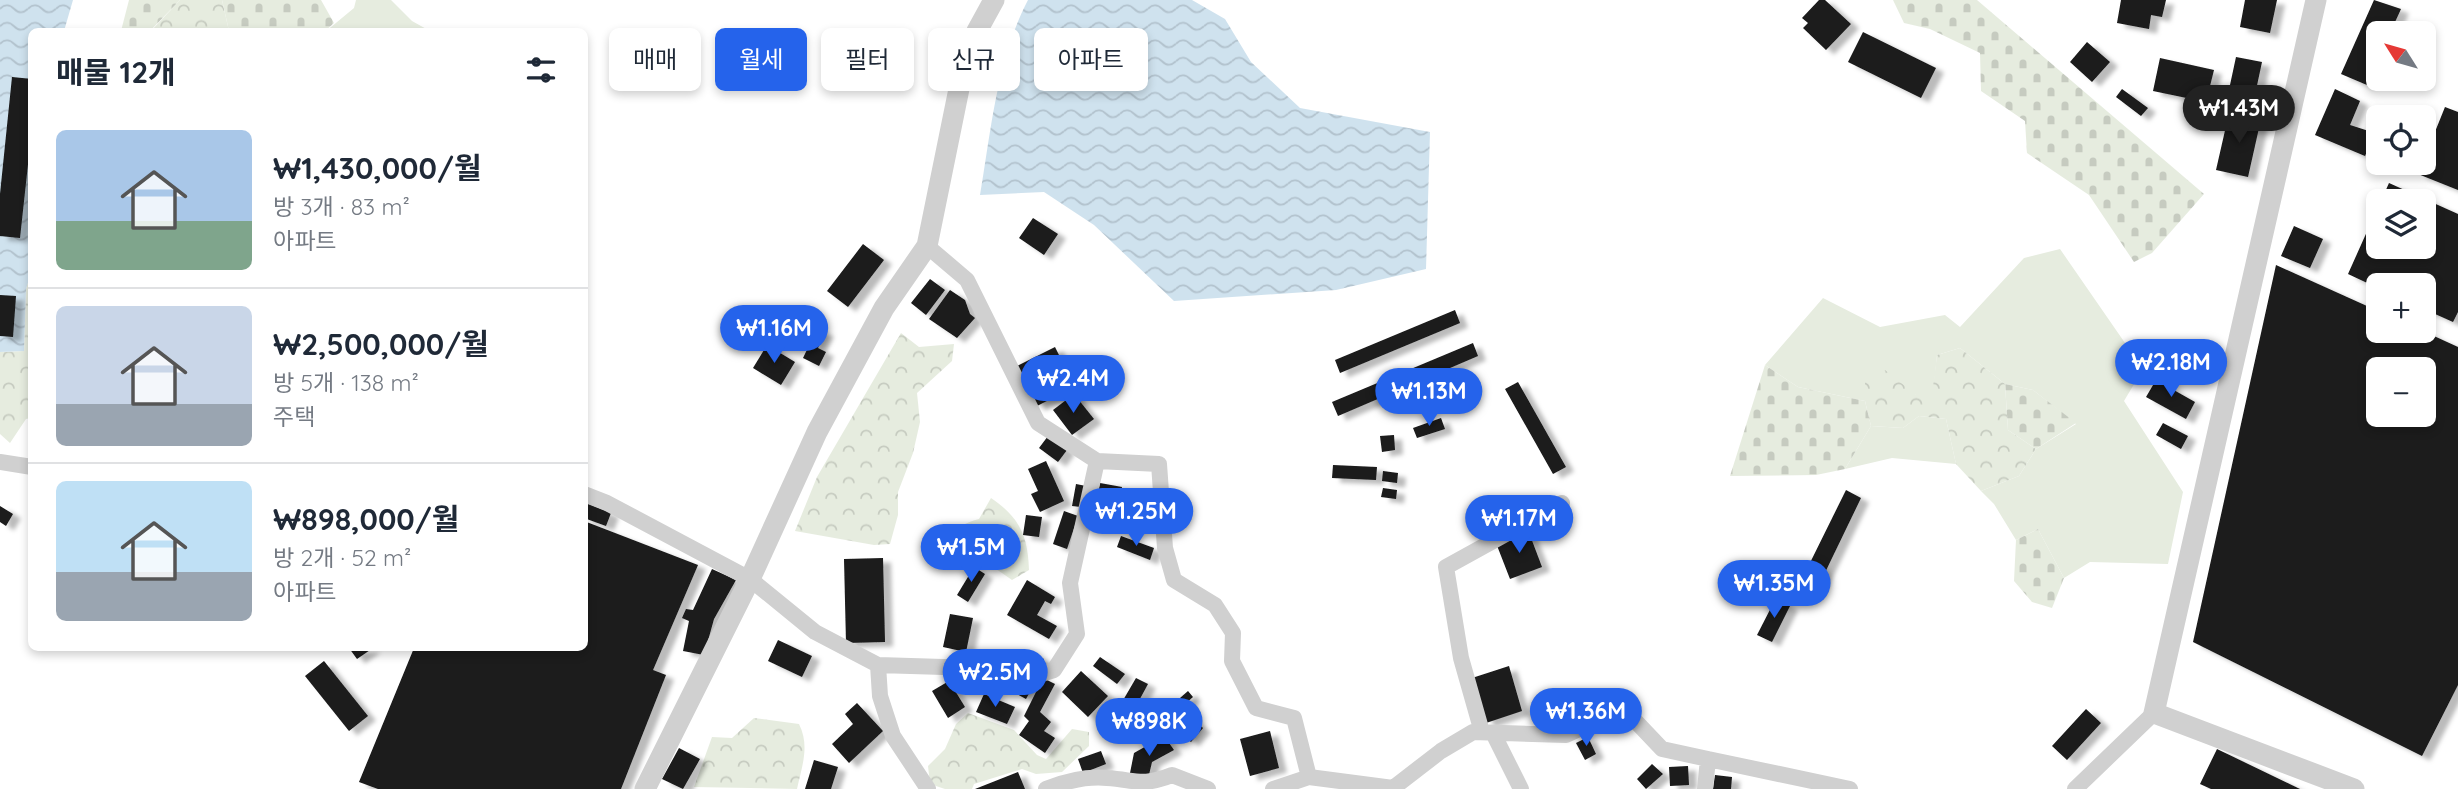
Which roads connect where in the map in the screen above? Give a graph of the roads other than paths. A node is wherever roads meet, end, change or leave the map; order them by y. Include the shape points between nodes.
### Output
1 (994, 0) edge
2 (2316, 0) edge
3 (928, 246) junction
4 (1097, 461) junction
5 (0, 462) edge
6 (28, 466) edge
7 (588, 496) edge
8 (1562, 503) dead end
9 (750, 579) junction
10 (878, 665) junction
11 (2154, 713) junction
12 (1488, 733) junction
13 (1708, 759) junction
14 (1310, 778) junction
15 (925, 788) edge
16 (645, 789) edge
17 (1046, 789) edge
18 (1208, 789) edge
19 (1273, 789) edge
20 (1521, 789) edge
21 (1705, 789) edge
22 (1850, 789) edge
23 (2075, 789) edge
24 (2354, 789) edge

1 - 3 street via 977,31 961,79
2 - 11 street
3 - 4 street via 967,280 1038,422
3 - 9 street via 884,308 817,432
4 - 10 street via 1070,583 1077,634 1055,670 1041,674
4 - 14 street via 1159,464 1165,548 1174,580 1215,605 1233,634 1232,661 1256,708 1294,718
5 - 6 street
7 - 9 street
8 - 12 street via 1446,567 1461,658
9 - 10 street via 815,632
9 - 16 street
10 - 15 street via 880,696 893,736
11 - 23 street
11 - 24 street
12 - 13 street via 1566,735 1624,709 1662,749
12 - 14 street via 1473,732 1393,788
12 - 20 street
13 - 21 street
13 - 22 street
14 - 19 street
17 - 18 street via 1070,780 1105,777 1148,784 1172,775

